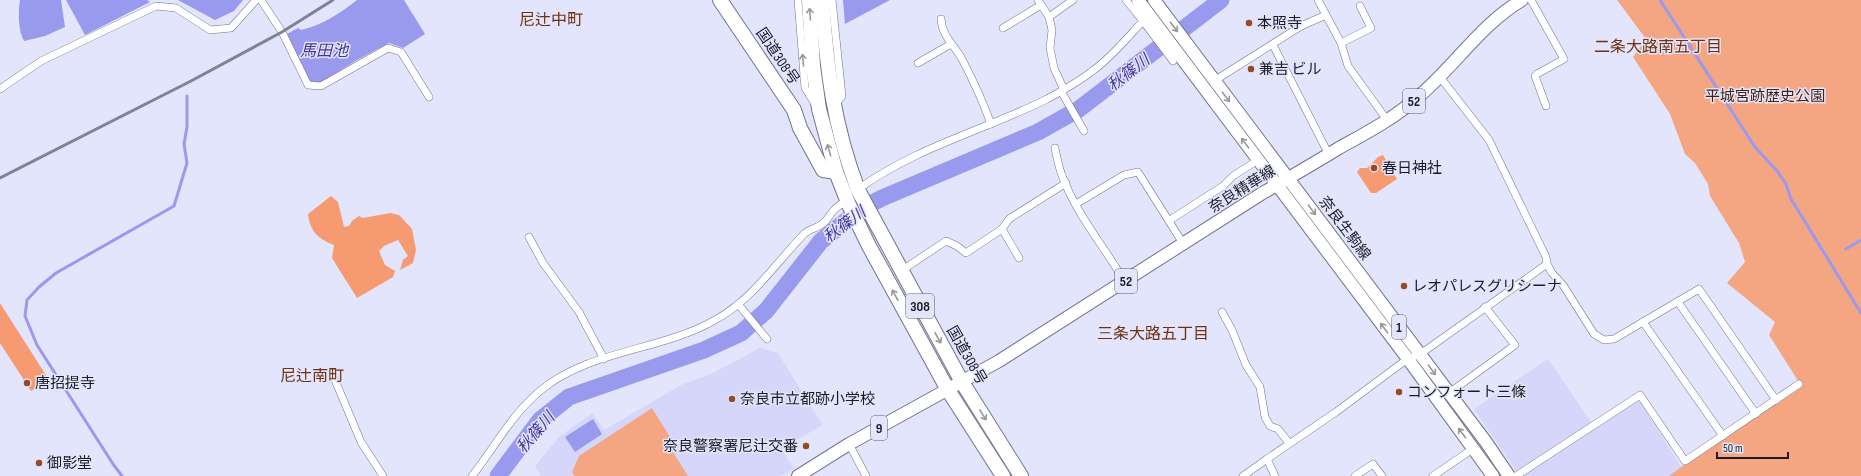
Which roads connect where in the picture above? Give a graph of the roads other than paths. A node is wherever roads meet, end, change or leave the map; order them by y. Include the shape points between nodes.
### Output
1 (256, 0) edge
2 (261, 0) edge
3 (720, 0) edge
4 (798, 0) edge
5 (809, 0) edge
6 (822, 0) edge
7 (832, 0) edge
8 (1073, 0) edge
9 (1126, 0) edge
10 (1138, 0) edge
11 (1154, 0) edge
12 (1318, 0) edge
13 (1522, 0) edge
14 (1532, 0) edge
15 (1040, 3) edge
16 (1360, 6) dead end
17 (1326, 16) junction
18 (1048, 18) junction
19 (941, 19) dead end
20 (1148, 20) junction
21 (1003, 28) dead end
22 (1341, 43) junction
23 (951, 44) junction
24 (1273, 44) junction
25 (918, 63) dead end
26 (1440, 77) junction
27 (1214, 81) junction
28 (0, 89) edge
29 (1063, 92) junction
30 (429, 97) dead end
31 (833, 106) junction
32 (1546, 106) dead end
33 (819, 109) junction
34 (794, 110) junction
35 (1387, 120) junction
36 (991, 124) junction
37 (1084, 130) dead end
38 (1055, 148) dead end
39 (1329, 155) junction
40 (1258, 160) junction
41 (836, 172) junction
42 (1288, 179) junction
43 (1066, 183) junction
44 (1277, 185) junction
45 (859, 192) junction
46 (848, 202) junction
47 (1076, 204) junction
48 (1170, 220) junction
49 (1002, 229) junction
50 (529, 237) dead end
51 (1184, 245) junction
52 (1019, 258) dead end
53 (1547, 264) junction
54 (901, 271) junction
55 (1125, 282) junction
56 (1678, 302) junction
57 (739, 305) junction
58 (1485, 307) junction
59 (1222, 312) dead end
60 (1643, 322) junction
61 (766, 338) dead end
62 (1420, 354) junction
63 (604, 360) junction
64 (1408, 360) junction
65 (335, 380) dead end
66 (962, 382) junction
67 (1799, 384) dead end
68 (948, 390) junction
69 (1449, 393) junction
70 (1776, 400) junction
71 (1756, 414) junction
72 (1723, 436) junction
73 (1289, 443) junction
74 (849, 444) junction
75 (1474, 448) junction
76 (1267, 460) junction
77 (383, 476) edge
78 (472, 476) edge
79 (799, 476) edge
80 (866, 476) edge
81 (1002, 476) edge
82 (1021, 476) edge
83 (1243, 476) edge
84 (1275, 476) edge
85 (1354, 476) edge
86 (1382, 476) edge
87 (1433, 476) edge
88 (1492, 476) edge
89 (1510, 476) edge
90 (1516, 476) edge

1 - 28 street via 231,28 210,30 176,8 156,6 41,61
2 - 30 street via 282,32 308,85 321,86 388,48 401,52
3 - 34 highway, 国道308号
33 -> 4 street via 805,88
33 -> 5 highway, 国道308号 / 308 via 813,66
6 - 31 highway, 308
7 - 31 street via 842,96
8 - 18 street
9 - 20 street
10 - 20 main road, 奈良生駒線 / 1
11 -> 27 main road, 奈良生駒線 / 1
12 - 17 street
13 - 26 main road, 奈良精華線 / 52 via 1497,18
14 - 32 street via 1564,59 1536,76
15 - 18 street
15 - 21 street
16 - 22 street via 1371,28
17 - 22 street
17 - 24 street via 1300,26
18 - 29 street via 1052,30 1050,48 1054,68
19 - 23 street via 942,29
20 - 29 street via 1092,72
40 -> 20 main road, 奈良生駒線 / 1
22 - 35 street via 1348,66
23 - 25 street
23 - 36 street via 983,101
24 - 27 street
24 - 39 street
26 - 35 main road, 奈良精華線 / 52
26 - 53 street via 1489,140 1546,257
27 -> 42 main road, 奈良生駒線 / 1
29 - 36 street
29 - 37 street
31 - 33 highway
31 - 45 highway, 308 via 846,158
33 - 34 highway via 803,112
41 -> 33 highway, 国道308号 / 308
34 - 41 highway, 国道308号 via 800,128 823,170
35 - 39 main road, 奈良精華線 / 52
36 - 45 street via 911,157
38 - 43 street
39 - 42 main road, 奈良精華線 / 52
40 - 44 main road, 奈良生駒線 / 1
40 - 48 street
41 - 46 highway, 国道308号 / 308
42 - 44 main road, 奈良精華線 / 52
42 -> 62 main road, 奈良生駒線 / 1
43 - 47 street
43 - 49 street via 1009,220
44 - 51 main road, 奈良精華線 / 52
64 -> 44 main road, 奈良生駒線 / 1
45 - 46 street
45 - 54 highway, 国道308号 / 308
46 - 57 street via 834,210 823,224 806,233
68 -> 46 highway, 308 via 862,233
47 - 48 street via 1124,175 1138,172
47 - 55 street
48 - 51 street
49 - 52 street
49 - 54 street via 966,253 946,241
50 - 63 street via 543,263 579,312
51 - 55 main road, 奈良精華線 / 52
53 - 58 street
53 - 60 street via 1597,337 1604,340 1614,338
54 -> 66 highway, 国道308号 / 308
55 - 66 main road, 奈良精華線 / 52
56 - 60 street
56 - 70 street via 1699,290
56 - 71 street
57 - 61 street
57 - 63 street via 714,321 688,332
58 - 62 street
58 - 69 street via 1515,345
59 - 73 street via 1246,365 1260,387 1265,417 1270,426 1278,429
60 - 72 street
62 - 64 street
62 -> 69 main road, 奈良生駒線 / 1
63 - 78 street via 580,367 539,391 520,411
64 - 73 street
75 -> 64 main road, 奈良生駒線 / 1
65 - 77 street via 361,442
66 - 68 main road, 9
66 -> 82 highway, 国道308号 / 308
67 - 70 street
68 - 74 main road, 9
68 - 81 highway, 308
69 - 89 main road, 奈良生駒線 / 1
70 - 71 street
71 - 72 street
72 - 90 street via 1685,461 1640,395
73 - 76 street
74 - 79 main road, 9
74 - 80 street
75 - 87 street
75 - 88 main road, 奈良生駒線 / 1
76 - 83 street
76 - 84 street
85 - 86 street via 1373,464

